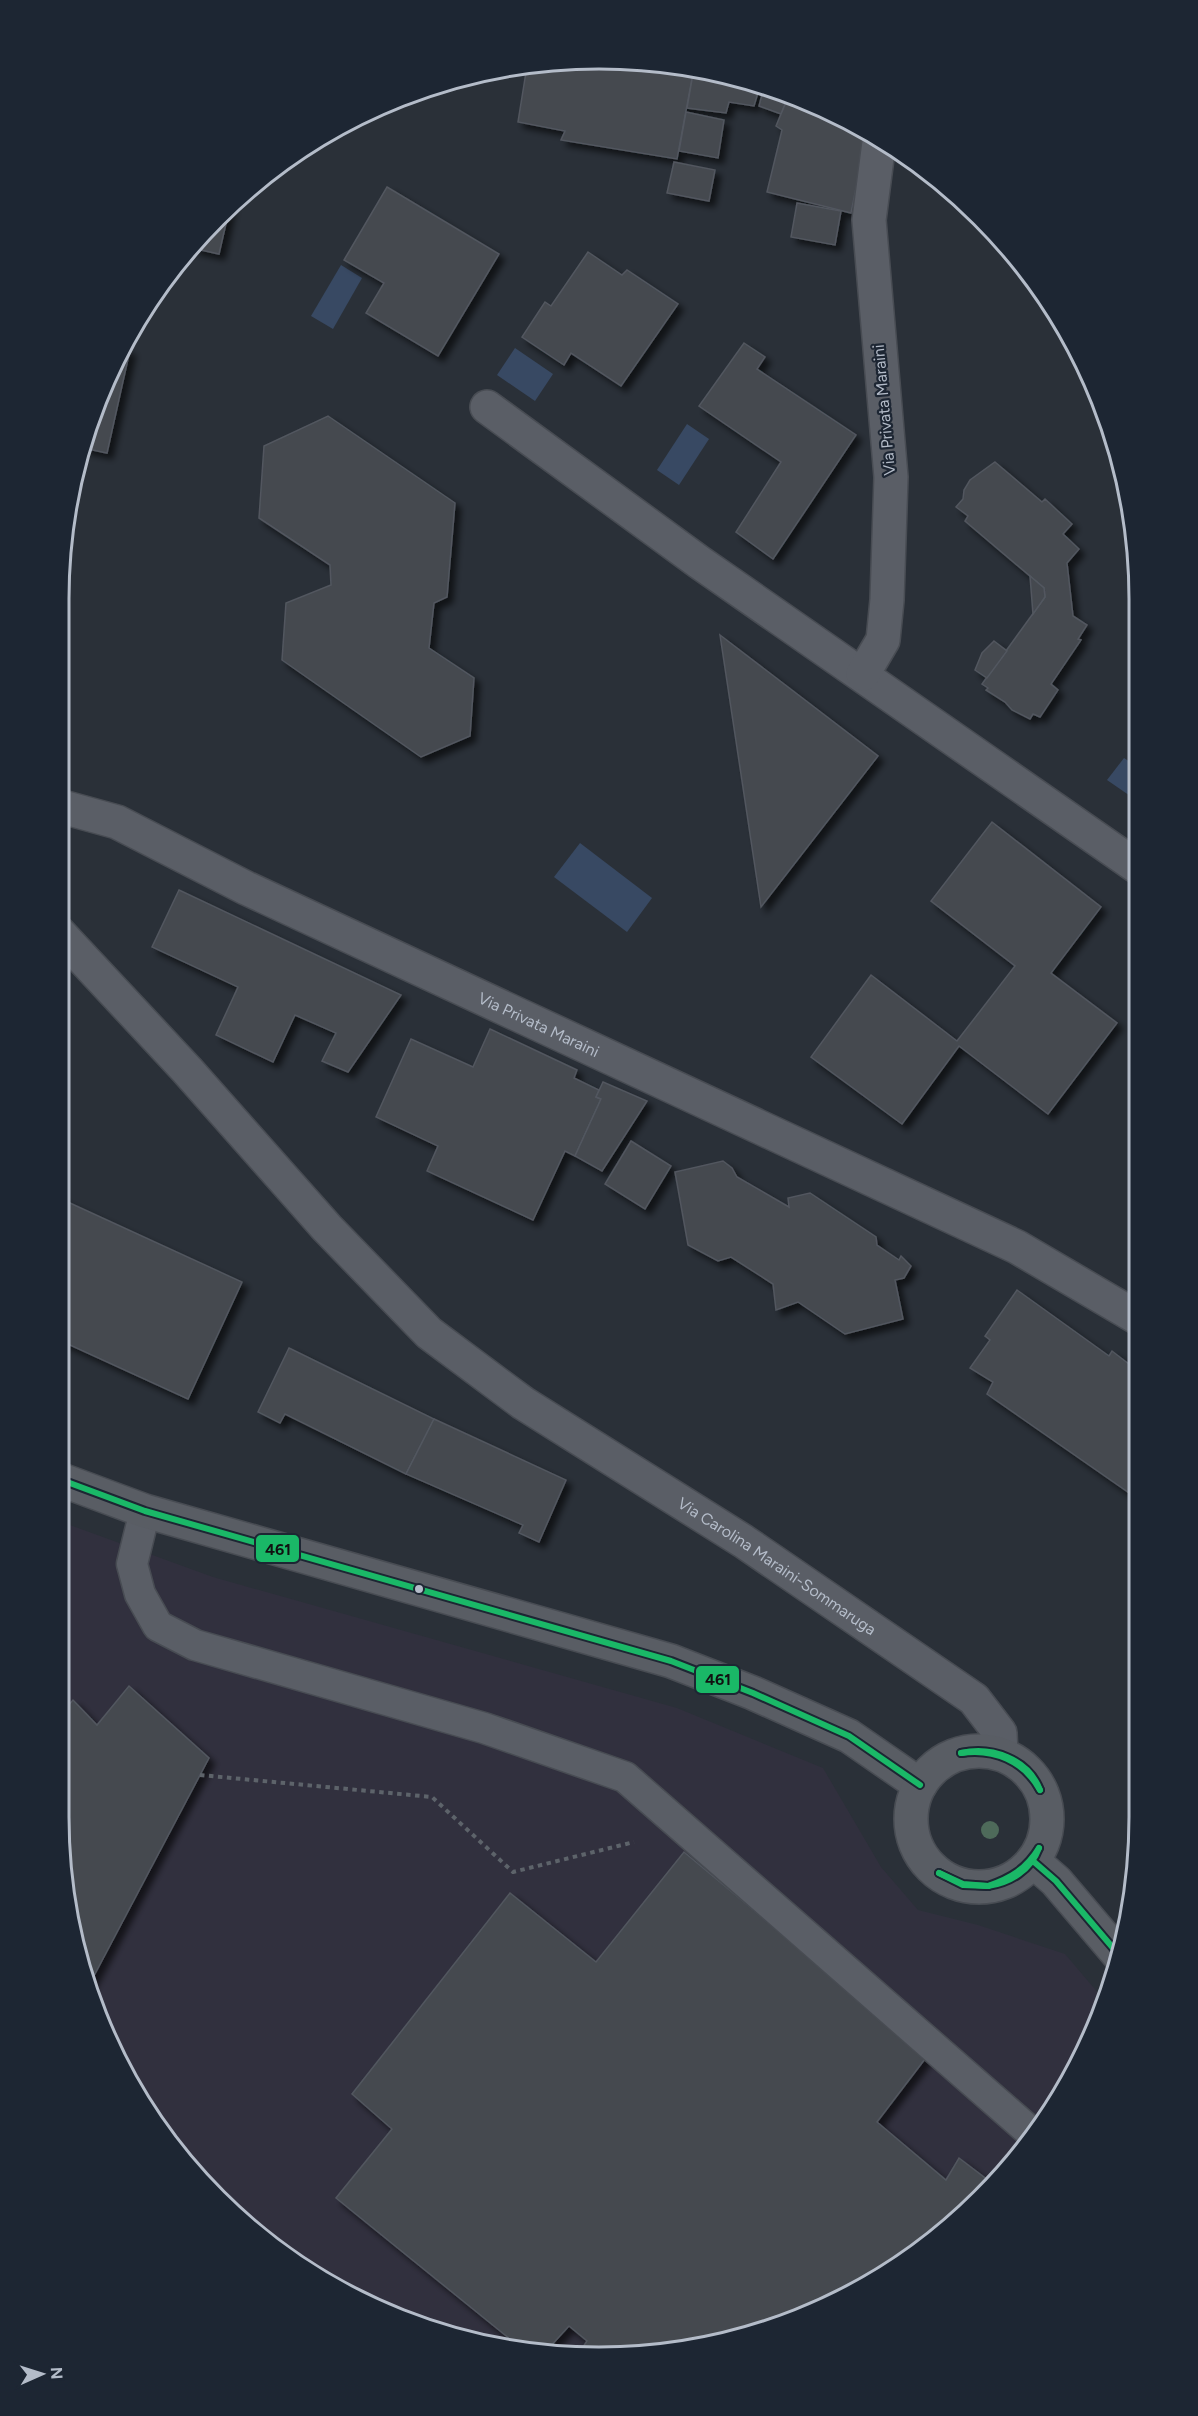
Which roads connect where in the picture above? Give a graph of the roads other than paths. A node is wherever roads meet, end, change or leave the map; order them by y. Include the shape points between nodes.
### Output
1 (878, 149) edge
2 (487, 407) dead end
3 (863, 674) junction
4 (69, 809) edge
5 (1129, 861) edge
6 (69, 945) edge
7 (1129, 1313) edge
8 (69, 1483) edge
9 (146, 1511) junction
10 (1001, 1754) junction
11 (920, 1785) junction
12 (1033, 1861) junction
13 (1113, 1947) edge
14 (1027, 2129) edge

1 - 3 street, Via Privata Maraini via 869,220 891,477 883,640
2 - 3 street via 690,555
3 - 5 street
4 - 7 street, Via Privata Maraini via 117,822 246,888 1017,1247
6 - 10 street, Via Carolina Maraini-Sommaruga via 327,1228 429,1333 523,1403 743,1541 974,1699 1000,1733
8 - 9 street
9 - 11 street via 671,1662 849,1736
9 - 14 lane via 132,1564 140,1594 158,1626 195,1645 484,1728 625,1777
10 - 11 street via 983,1750 956,1755 932,1770
10 - 12 street via 1024,1767 1040,1788 1047,1813 1044,1839
11 - 12 street via 911,1824 915,1844 926,1862 941,1875 959,1884 999,1884 1018,1875
12 - 13 street via 1056,1881

